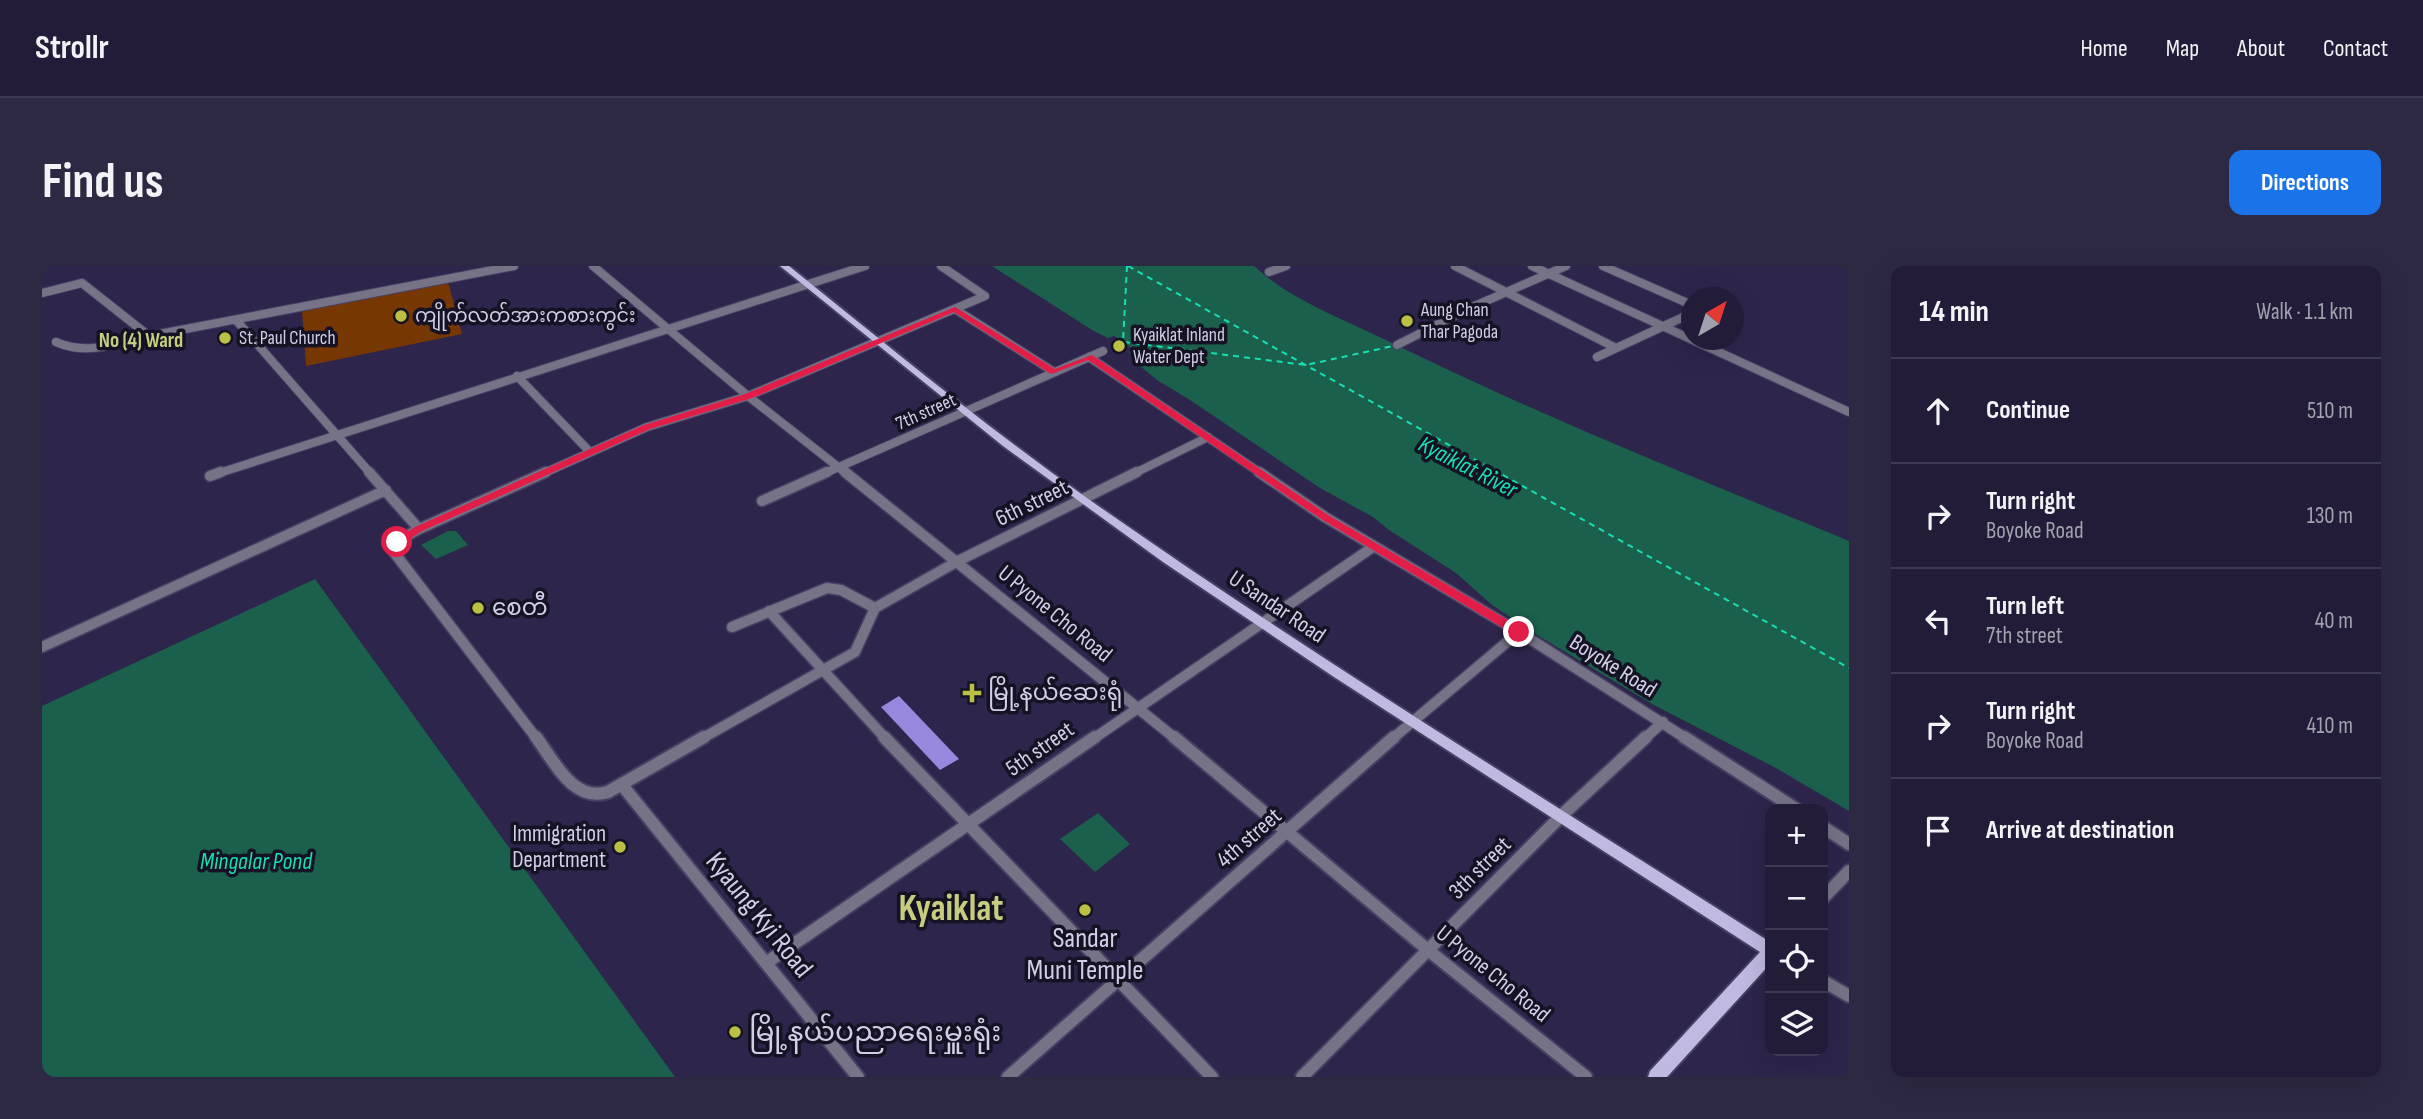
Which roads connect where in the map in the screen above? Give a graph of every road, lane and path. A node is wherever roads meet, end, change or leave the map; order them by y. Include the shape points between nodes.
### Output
1 (514, 266) edge
2 (593, 266) edge
3 (783, 266) edge
4 (865, 266) edge
5 (941, 266) edge
6 (1286, 266) edge
7 (1455, 266) edge
8 (1532, 266) edge
9 (1566, 266) edge
10 (1603, 266) edge
11 (1269, 272) dead end
12 (1548, 274) junction
13 (807, 285) junction
14 (1507, 292) junction
15 (42, 293) edge
16 (1681, 299) edge
17 (955, 309) junction
18 (1681, 318) edge
19 (236, 320) junction
20 (1662, 327) junction
21 (665, 328) junction
22 (149, 336) junction
23 (878, 341) junction
24 (56, 342) dead end
25 (1397, 345) dead end
26 (1616, 348) junction
27 (1102, 351) dead end
28 (1089, 357) junction
29 (1597, 357) dead end
30 (1054, 372) junction
31 (517, 376) junction
32 (748, 396) junction
33 (966, 412) junction
34 (1849, 412) edge
35 (337, 433) junction
36 (1208, 437) junction
37 (590, 452) junction
38 (839, 467) junction
39 (210, 476) dead end
40 (386, 490) junction
41 (1083, 500) junction
42 (762, 501) dead end
43 (419, 529) junction
44 (1373, 547) junction
45 (958, 561) junction
46 (875, 608) junction
47 (769, 611) junction
48 (1261, 622) junction
49 (732, 627) dead end
50 (1519, 632) junction
51 (42, 647) edge
52 (824, 671) junction
53 (1136, 708) junction
54 (1413, 720) junction
55 (1663, 722) junction
56 (622, 785) junction
57 (1788, 804) edge
58 (1562, 815) junction
59 (969, 823) junction
60 (1828, 830) edge
61 (1289, 831) junction
62 (1849, 844) edge
63 (1849, 871) edge
64 (1828, 893) edge
65 (1765, 949) edge
66 (1429, 950) junction
67 (1765, 957) edge
68 (766, 963) junction
69 (1119, 980) junction
70 (1828, 984) edge
71 (1849, 996) edge
72 (858, 1077) edge
73 (1008, 1077) edge
74 (1212, 1077) edge
75 (1302, 1077) edge
76 (1586, 1077) edge
77 (1656, 1077) edge

1 - 19 street
2 - 21 street, U Pyone Cho Road
3 - 13 main road, U Sandar Road
4 - 13 street
5 - 17 street via 985,294
6 - 11 street
7 - 14 street
8 - 12 street
9 - 12 street
10 - 16 street
12 - 14 street
12 - 20 street
13 - 21 street
13 - 23 main road, U Sandar Road
14 - 25 street
14 - 26 street
15 - 22 street via 85,284
17 - 23 street
17 - 30 street
18 - 20 street
19 - 22 street
19 - 35 street
20 - 26 street
20 - 34 street
21 - 31 street
21 - 32 street, U Pyone Cho Road
22 - 24 street via 68,350
23 - 32 street
23 - 33 main road, U Sandar Road
26 - 29 street
27 - 28 street, 7th street
28 - 30 street, 7th street
28 - 36 street, Boyoke Road
30 - 33 street, 7th street
31 - 35 street
31 - 37 street
32 - 37 street via 647,427
32 - 38 street, U Pyone Cho Road
33 - 38 street, 7th street
33 - 41 main road, U Sandar Road
35 - 39 street
35 - 40 street
36 - 41 street, 6th street
36 - 44 street, Boyoke Road
37 - 43 street
38 - 42 street, 7th street
38 - 45 street, U Pyone Cho Road
40 - 43 street
40 - 51 street
41 - 45 street, 6th street
41 - 48 main road, U Sandar Road
43 - 56 street via 397,542 396,557 572,785 595,795
44 - 48 street, 5th street
44 - 50 street, Boyoke Road
45 - 46 street, 6th street
45 - 53 street, U Pyone Cho Road
46 - 47 street via 841,590 827,588
46 - 52 street via 858,648
47 - 49 street
47 - 52 street
48 - 53 street, 5th street
48 - 54 main road, U Sandar Road
50 - 54 street, 4th street
50 - 55 street, Boyoke Road
52 - 56 street
52 - 59 street via 926,783
53 - 59 street, 5th street
53 - 61 street, U Pyone Cho Road
54 - 58 main road, U Sandar Road
54 - 61 street, 4th street
55 - 57 street, Boyoke Road
55 - 58 street, 3th street
56 - 68 street, Kyaung Kyi Road
58 - 65 main road, U Sandar Road
58 - 66 street, 3th street
59 - 68 street, 5th street
59 - 69 street
60 - 62 street
61 - 66 street, U Pyone Cho Road
61 - 69 street, 4th street
63 - 64 street
66 - 75 street, 3th street
66 - 76 street, U Pyone Cho Road
67 - 77 main road
68 - 72 street, Kyaung Kyi Road
69 - 73 street, 4th street
69 - 74 street
70 - 71 street

